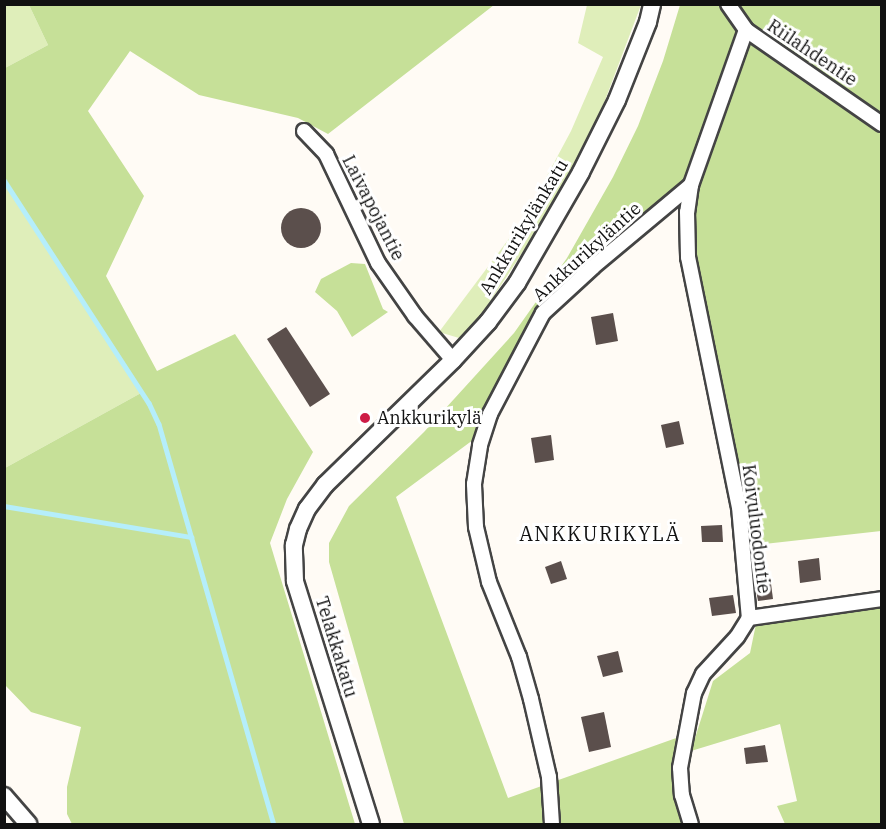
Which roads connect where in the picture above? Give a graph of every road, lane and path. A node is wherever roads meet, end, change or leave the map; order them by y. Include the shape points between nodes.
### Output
1 (652, 4) edge
2 (728, 4) edge
3 (747, 30) junction
4 (882, 124) edge
5 (304, 131) dead end
6 (691, 185) junction
7 (453, 360) junction
8 (324, 485) joint
9 (882, 599) edge
10 (749, 618) junction
11 (4, 796) edge
12 (28, 825) edge
13 (371, 825) edge
14 (552, 825) edge
15 (691, 825) edge

1 - 7 street, Ankkurikylänkatu via 617,100 551,226 517,283
2 - 3 street, Riilahdentie
3 - 4 street, Riilahdentie
3 - 6 street
5 - 7 street, Laivapojantie via 326,154 378,263 415,316
6 - 10 street, Koivuluodontie via 688,257 739,507
6 - 14 street, Ankkurikyläntie via 543,313 490,414 478,454 474,484 476,527 489,582 531,699 549,777
7 - 8 street, Ankkurikylänkatu
8 - 13 street, Telakkakatu via 307,509 294,545 295,581
9 - 10 street
10 - 15 street, Koivuluodontie via 703,674 694,693 680,768 682,795
11 - 12 street

